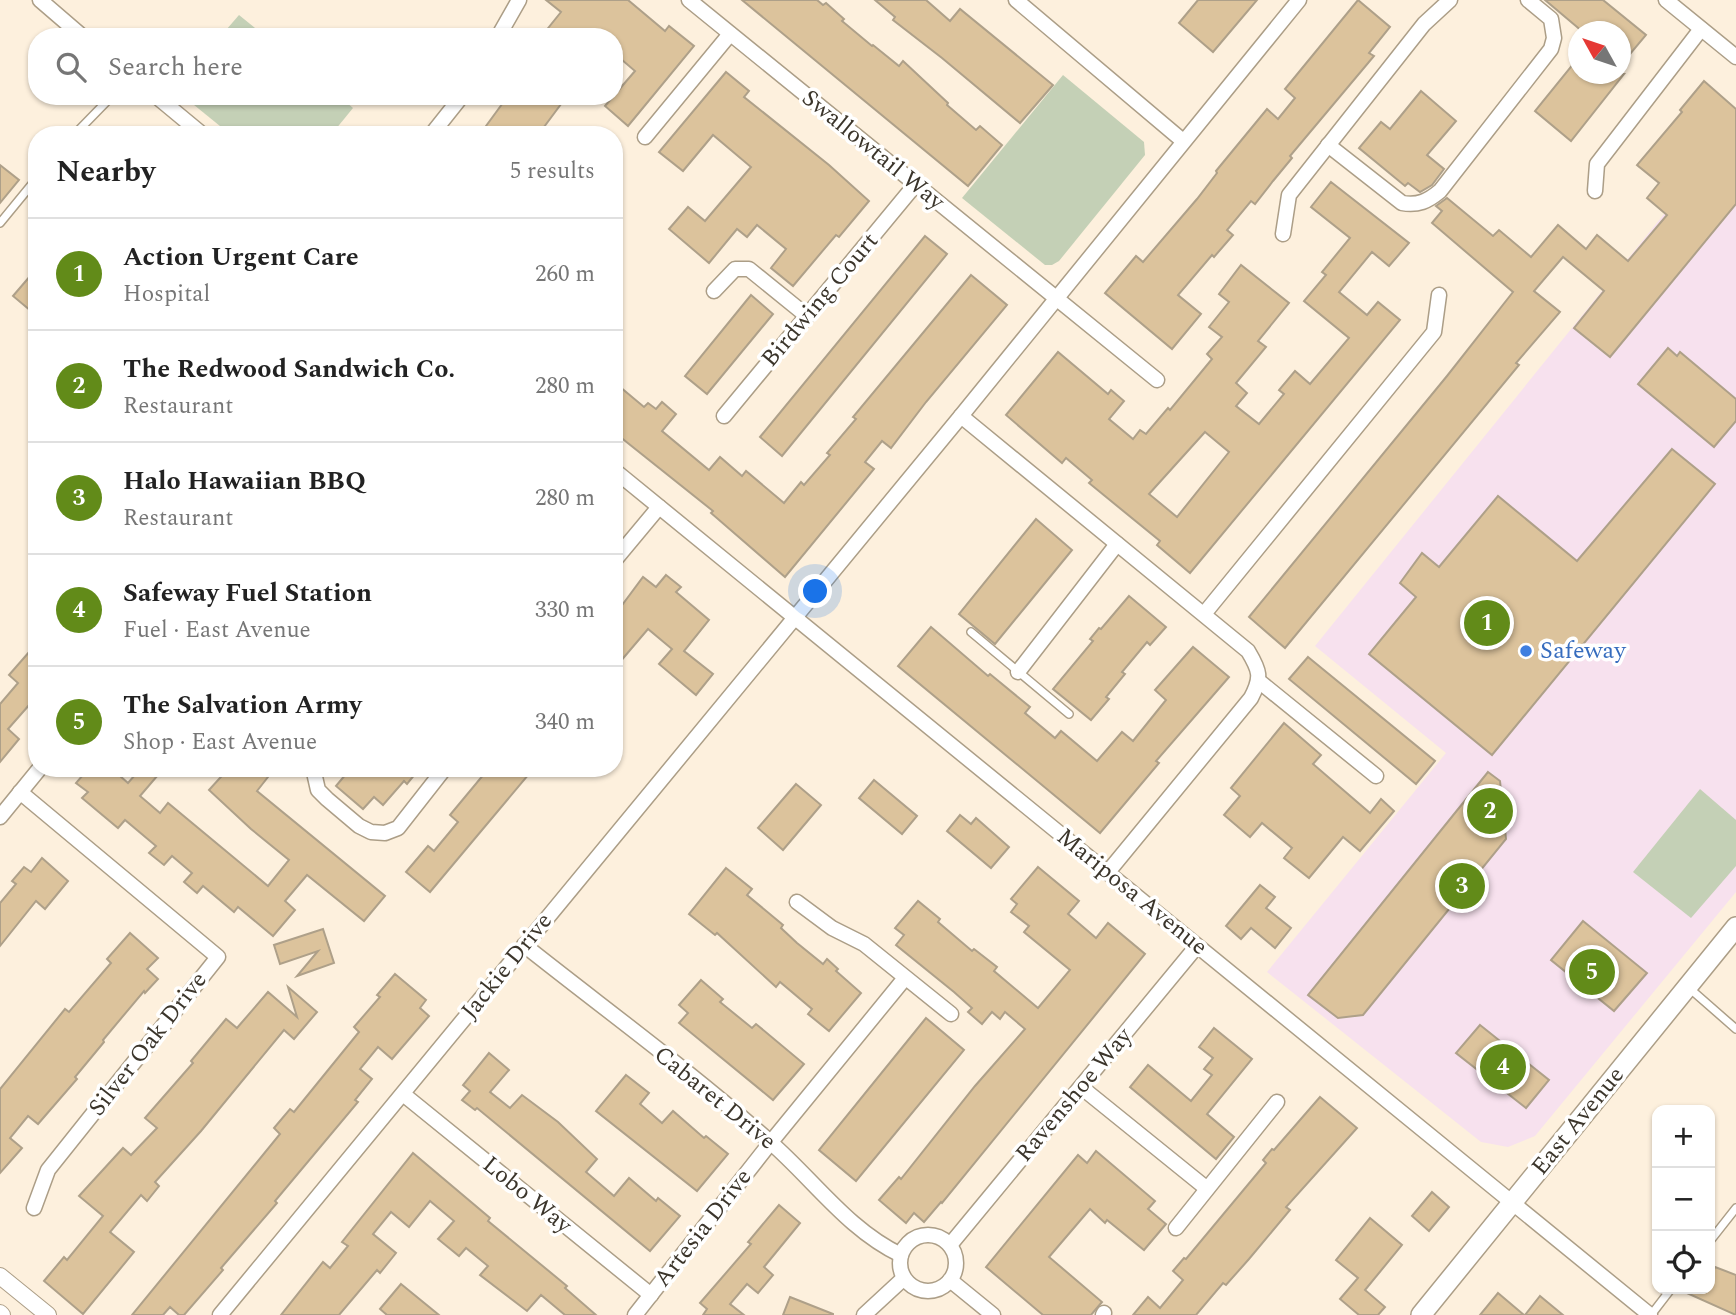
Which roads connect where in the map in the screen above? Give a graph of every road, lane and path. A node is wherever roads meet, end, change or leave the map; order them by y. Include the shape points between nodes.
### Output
1 (40, 0) edge
2 (519, 0) edge
3 (689, 0) edge
4 (1299, 0) edge
5 (1450, 0) edge
6 (1528, 0) edge
7 (1667, 0) edge
8 (1025, 3) edge
9 (73, 28) edge
10 (503, 28) edge
11 (1701, 29) junction
12 (730, 34) junction
13 (1736, 57) edge
14 (103, 105) edge
15 (167, 105) edge
16 (455, 105) edge
17 (83, 126) edge
18 (193, 126) edge
19 (438, 126) edge
20 (645, 137) dead end
21 (1183, 141) junction
22 (1328, 145) junction
23 (915, 185) junction
24 (28, 189) edge
25 (1595, 191) dead end
26 (0, 223) edge
27 (1283, 234) dead end
28 (714, 291) dead end
29 (1439, 295) dead end
30 (1057, 299) junction
31 (807, 316) junction
32 (1157, 380) dead end
33 (724, 416) dead end
34 (961, 416) junction
35 (623, 477) edge
36 (659, 506) junction
37 (1117, 544) junction
38 (623, 550) edge
39 (1204, 614) junction
40 (795, 617) junction
41 (971, 632) dead end
42 (1018, 672) junction
43 (1259, 682) junction
44 (1069, 714) dead end
45 (1376, 776) dead end
46 (32, 777) edge
47 (315, 777) edge
48 (438, 777) edge
49 (20, 792) junction
50 (0, 817) edge
51 (1108, 872) junction
52 (797, 902) dead end
53 (1736, 927) edge
54 (524, 945) junction
55 (1197, 946) junction
56 (905, 978) junction
57 (1688, 986) junction
58 (951, 1014) dead end
59 (1736, 1029) edge
60 (1081, 1087) junction
61 (403, 1094) junction
62 (1277, 1102) dead end
63 (771, 1142) junction
64 (1206, 1188) junction
65 (1511, 1203) junction
66 (34, 1208) dead end
67 (1736, 1208) edge
68 (1176, 1227) dead end
69 (1715, 1235) edge
70 (950, 1245) junction
71 (901, 1255) junction
72 (0, 1276) edge
73 (904, 1278) junction
74 (950, 1280) junction
75 (1667, 1294) edge
76 (651, 1296) junction
77 (48, 1315) edge
78 (220, 1315) edge
79 (635, 1315) edge
80 (864, 1315) edge
81 (993, 1315) edge
82 (1421, 1315) edge
83 (1650, 1315) edge

1 - 9 street
2 - 10 street
3 - 12 street, Swallowtail Way
4 - 21 street, Jackie Drive
5 - 22 street via 1424,24
6 - 22 street via 1551,19 1551,49 1431,198 1412,205 1402,203
7 - 11 street
8 - 21 street
11 - 13 street
11 - 25 street via 1597,164
12 - 20 street
12 - 23 street, Swallowtail Way
14 - 17 lane
15 - 18 street
16 - 19 street
21 - 30 street, Jackie Drive
22 - 27 street via 1289,195
23 - 30 street, Swallowtail Way
23 - 31 street, Birdwing Court
24 - 26 lane
28 - 31 street via 735,269 749,270
29 - 39 street via 1434,332
30 - 32 street, Swallowtail Way
30 - 34 street, Jackie Drive
31 - 33 street, Birdwing Court
34 - 37 street
34 - 40 street, Jackie Drive
35 - 36 street, Mariposa Avenue
36 - 38 street
36 - 40 street, Mariposa Avenue
37 - 39 street
37 - 42 street
39 - 43 street via 1248,651
40 - 51 street, Mariposa Avenue
40 - 54 street, Jackie Drive
41 - 42 lane
42 - 44 lane
43 - 45 street
43 - 51 street via 1251,698
46 - 49 street
47 - 48 street via 318,790 359,826 385,833 397,828
49 - 50 street
49 - 66 street, Silver Oak Drive via 218,957 48,1170
51 - 55 street, Mariposa Avenue
52 - 56 street via 831,928 864,944
53 - 57 main road, East Avenue
54 - 61 street, Jackie Drive
54 - 63 street, Cabaret Drive
55 - 60 street, Ravenshoe Way
55 - 65 street, Mariposa Avenue
56 - 58 street
56 - 63 street, Artesia Drive
57 - 59 lane
57 - 65 main road, East Avenue
60 - 64 street
60 - 70 street, Ravenshoe Way
61 - 76 street, Lobo Way
61 - 78 street, Jackie Drive
62 - 64 street
63 - 71 street, Cabaret Drive via 850,1220
63 - 76 street, Artesia Drive
64 - 68 street
65 - 82 main road, East Avenue
65 - 83 street, Mariposa Avenue
67 - 69 lane
70 - 71 street via 927,1234 910,1240
70 - 74 street via 956,1262
71 - 73 street
72 - 77 street
73 - 74 street via 923,1291 943,1287
73 - 80 street
74 - 81 street
75 - 83 lane
76 - 79 street, Artesia Drive

